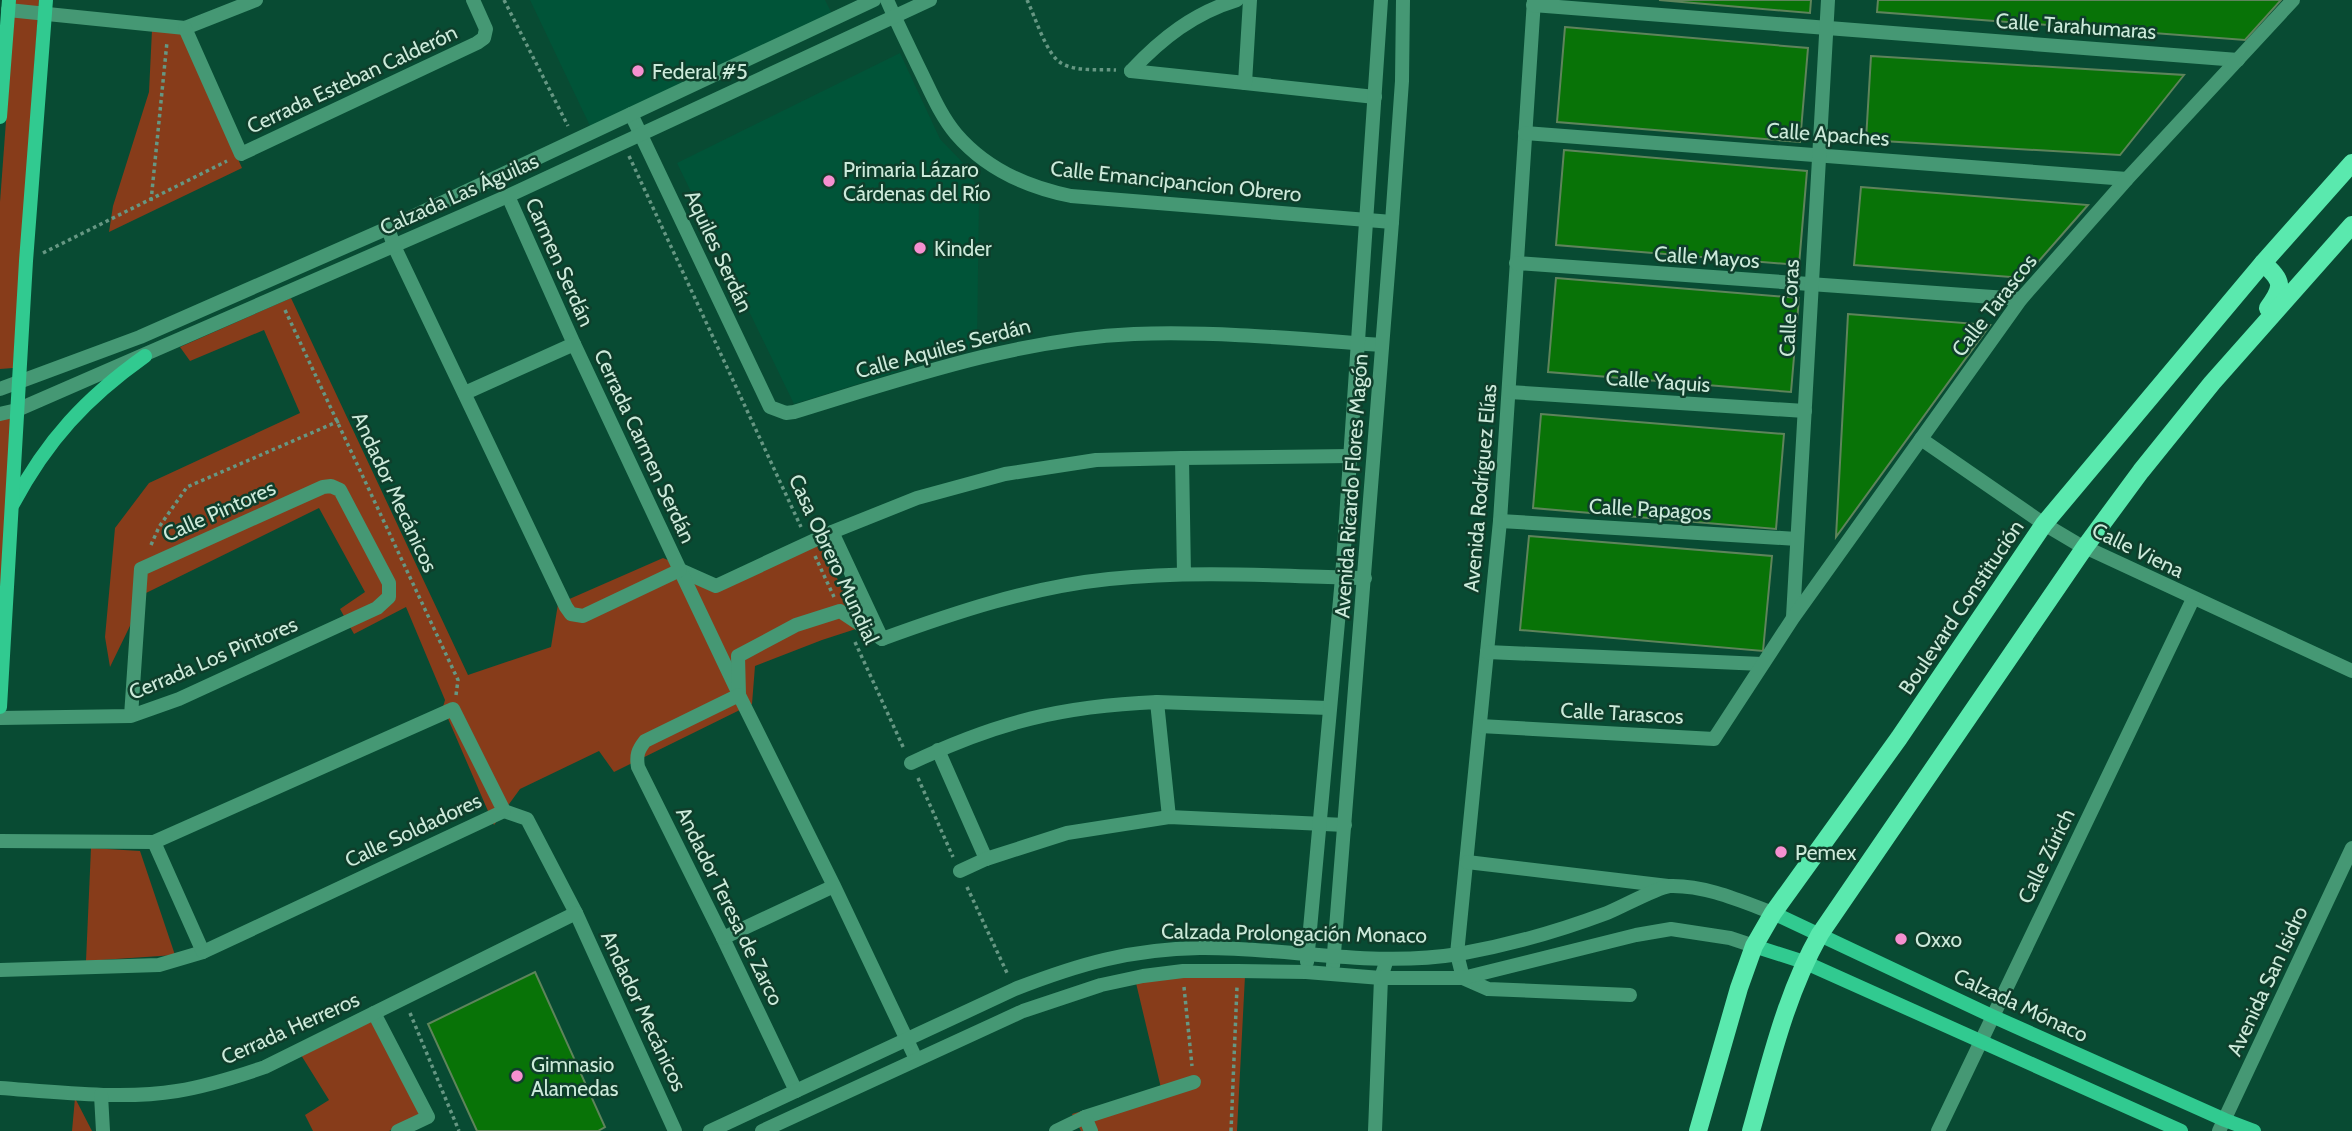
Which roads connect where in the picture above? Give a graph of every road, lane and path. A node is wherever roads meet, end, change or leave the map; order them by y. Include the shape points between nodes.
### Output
1 (256, 0) edge
2 (473, 0) edge
3 (504, 0) edge
4 (874, 0) edge
5 (887, 0) edge
6 (930, 0) edge
7 (1027, 0) edge
8 (1237, 0) edge
9 (1250, 0) edge
10 (1381, 0) edge
11 (1404, 0) edge
12 (1828, 0) edge
13 (2292, 0) edge
14 (1534, 2) edge
15 (8, 5) edge
16 (46, 7) edge
17 (894, 17) junction
18 (169, 26) junction
19 (1826, 27) junction
20 (185, 28) junction
21 (2, 56) edge
22 (2238, 60) junction
23 (1132, 71) junction
24 (1245, 83) junction
25 (1376, 97) junction
26 (631, 114) junction
27 (0, 117) edge
28 (1525, 133) junction
29 (641, 134) junction
30 (575, 139) junction
31 (623, 143) junction
32 (241, 154) junction
33 (1819, 155) junction
34 (2352, 163) edge
35 (2127, 178) junction
36 (508, 196) junction
37 (151, 201) junction
38 (1367, 221) junction
39 (1392, 222) junction
40 (2352, 225) edge
41 (388, 228) junction
42 (394, 246) junction
43 (26, 261) junction
44 (1516, 263) junction
45 (2263, 264) junction
46 (1811, 286) junction
47 (278, 296) junction
48 (2021, 299) junction
49 (1358, 343) junction
50 (574, 344) junction
51 (1382, 345) junction
52 (145, 356) junction
53 (2212, 383) junction
54 (18, 384) junction
55 (0, 389) edge
56 (1509, 392) junction
57 (465, 393) junction
58 (770, 407) joint
59 (17, 410) junction
60 (1805, 411) junction
61 (0, 414) edge
62 (339, 421) junction
63 (1921, 439) junction
64 (1350, 456) junction
65 (1182, 458) junction
66 (11, 508) junction
67 (1500, 521) junction
68 (2044, 524) junction
69 (832, 532) junction
70 (1797, 539) junction
71 (808, 542) junction
72 (2085, 547) junction
73 (141, 569) junction
74 (680, 570) junction
75 (1184, 574) junction
76 (1342, 578) junction
77 (1365, 578) junction
78 (389, 597) joint
79 (2193, 599) junction
80 (840, 611) junction
81 (1793, 618) junction
82 (882, 639) junction
83 (1488, 652) junction
84 (1762, 664) junction
85 (2352, 671) edge
86 (739, 695) junction
87 (1157, 702) junction
88 (0, 707) edge
89 (1329, 708) junction
90 (453, 709) junction
91 (131, 716) junction
92 (0, 718) edge
93 (1480, 726) junction
94 (938, 750) junction
95 (911, 763) junction
96 (504, 811) junction
97 (1168, 817) junction
98 (1320, 822) junction
99 (1345, 825) junction
100 (0, 841) edge
101 (154, 842) junction
102 (2352, 848) edge
103 (986, 859) junction
104 (1467, 862) junction
105 (960, 871) junction
106 (834, 886) junction
107 (1668, 886) junction
108 (576, 913) junction
109 (1773, 913) junction
110 (1820, 934) junction
111 (723, 939) junction
112 (1754, 946) junction
113 (203, 952) junction
114 (1457, 954) junction
115 (1308, 955) junction
116 (1333, 957) junction
117 (1387, 959) junction
118 (1804, 962) junction
119 (0, 970) edge
120 (1183, 971) junction
121 (1238, 971) junction
122 (1306, 972) junction
123 (1333, 975) junction
124 (1381, 978) junction
125 (1463, 978) junction
126 (1015, 989) junction
127 (1630, 995) dead end
128 (403, 998) junction
129 (374, 1013) junction
130 (1992, 1016) junction
131 (907, 1039) junction
132 (1980, 1042) junction
133 (916, 1059) junction
134 (1194, 1082) joint
135 (0, 1088) edge
136 (796, 1091) junction
137 (101, 1095) junction
138 (1088, 1124) edge
139 (2222, 1126) edge
140 (103, 1131) edge
141 (398, 1131) edge
142 (458, 1131) edge
143 (675, 1131) edge
144 (710, 1131) edge
145 (762, 1131) edge
146 (1056, 1131) edge
147 (1231, 1131) edge
148 (1375, 1131) edge
149 (1382, 1131) edge
150 (1698, 1131) edge
151 (1751, 1131) edge
152 (1938, 1131) edge
153 (2181, 1131) edge
154 (2254, 1131) edge

1 - 20 street
2 - 32 street, Cerrada Esteban Calderón via 486,29 477,43
3 - 30 path
4 - 26 street, Calzada Las Águilas
5 - 17 street, Calle Emancipancion Obrero
6 - 17 street, Calzada Las Águilas
7 - 23 path via 1051,53 1061,62 1078,68
8 - 23 street via 1185,22 1156,44
9 - 24 street
10 - 25 street, Avenida Ricardo Flores Magón
11 - 39 street, Avenida Ricardo Flores Magón
12 - 19 street, Calle Coras
13 - 22 street, Calle Tarascos
14 - 19 street, Calle Tarahumaras
14 - 28 street, Avenida Rodríguez Elías
15 - 16 street
15 - 21 main road
16 - 18 street
16 - 43 main road
17 - 29 street, Calzada Las Águilas
17 - 38 street, Calle Emancipancion Obrero via 955,133 1008,177 1071,196
18 - 20 street
18 - 37 path
19 - 22 street, Calle Tarahumaras
19 - 33 street, Calle Coras
20 - 32 street, Cerrada Esteban Calderón
21 - 27 main road
22 - 35 street, Calle Tarascos
23 - 24 street
24 - 25 street
25 - 38 street, Avenida Ricardo Flores Magón
26 - 29 street, Aquiles Serdán
26 - 30 street, Calzada Las Águilas
28 - 33 street, Calle Apaches
28 - 44 street, Avenida Rodríguez Elías
29 - 31 street, Calzada Las Águilas
29 - 58 street, Aquiles Serdán
30 - 41 street, Calzada Las Águilas
31 - 36 street, Calzada Las Águilas
31 - 71 path, Casa Obrero Mundial
32 - 37 path
33 - 35 street, Calle Apaches
33 - 46 street, Calle Coras
34 - 45 main road, Boulevard Constitución
35 - 48 street, Calle Tarascos
36 - 42 street, Calzada Las Águilas
36 - 50 street, Carmen Serdán
37 - 43 path
38 - 39 street, Calle Emancipancion Obrero
38 - 49 street, Avenida Ricardo Flores Magón
39 - 51 street, Avenida Ricardo Flores Magón
40 - 53 main road
41 - 42 street, Cerrada Carmen Serdán
41 - 54 street, Calzada Las Águilas via 140,337
42 - 47 street, Calzada Las Águilas
42 - 57 street, Cerrada Carmen Serdán
43 - 54 main road
44 - 46 street, Calle Mayos
44 - 56 street, Avenida Rodríguez Elías
45 - 53 main road via 2278,276 2280,289
45 - 68 main road, Boulevard Constitución
46 - 48 street, Calle Mayos
46 - 60 street, Calle Coras
47 - 52 street, Calzada Las Águilas
47 - 62 path, Andador Mecánicos
48 - 63 street, Calle Tarascos
49 - 51 street, Calle Aquiles Serdán
49 - 58 street, Calle Aquiles Serdán via 1132,334 1059,342 953,363 793,412
49 - 64 street, Avenida Ricardo Flores Magón
50 - 57 street, Cerrada Carmen Serdán
50 - 74 street, Cerrada Carmen Serdán
51 - 77 street, Avenida Ricardo Flores Magón
52 - 59 street, Calzada Las Águilas
52 - 66 main road via 81,407 31,471
53 - 72 main road
54 - 55 street, Calzada Las Águilas
54 - 59 main road
56 - 60 street, Calle Yaquis
56 - 67 street, Avenida Rodríguez Elías
57 - 74 street, Cerrada Carmen Serdán via 571,614 583,616
59 - 61 street, Calzada Las Águilas
59 - 66 main road
60 - 70 street, Calle Coras
62 - 73 path via 187,487 159,527
62 - 90 path, Andador Mecánicos via 458,680
63 - 68 street, Calle Viena
63 - 81 street, Calle Tarascos
64 - 65 street
64 - 76 street, Avenida Ricardo Flores Magón
65 - 69 street via 1096,460 1006,474 917,498
65 - 75 street
66 - 88 main road
67 - 70 street, Calle Papagos
67 - 83 street, Avenida Rodríguez Elías
68 - 72 street, Calle Viena
68 - 109 main road, Boulevard Constitución
69 - 71 street
69 - 82 street
70 - 81 street, Calle Coras
71 - 74 street via 716,586
71 - 80 path, Casa Obrero Mundial
72 - 79 street, Calle Viena
72 - 110 main road
73 - 78 street, Calle Pintores via 331,486 345,497 389,583
73 - 91 street
74 - 86 street
75 - 76 street
75 - 82 street via 1107,579 1030,592 955,612
76 - 77 street
76 - 89 street, Avenida Ricardo Flores Magón
77 - 99 street, Avenida Ricardo Flores Magón
78 - 91 street, Cerrada Los Pintores via 365,614 179,699
79 - 85 street, Calle Viena
79 - 130 street, Calle Zúrich
80 - 82 street
80 - 86 street via 796,625 738,656
80 - 95 path, Casa Obrero Mundial
81 - 84 street, Calle Tarascos
83 - 84 street
83 - 93 street, Avenida Rodríguez Elías
84 - 93 street, Calle Tarascos via 1714,739
86 - 106 street
86 - 111 street, Andador Teresa de Zarco via 645,741 637,753 638,767
87 - 89 street
87 - 94 street via 1051,712
87 - 97 street
89 - 98 street, Avenida Ricardo Flores Magón
90 - 96 street, Calle Soldadores
90 - 101 street
91 - 92 street, Cerrada Los Pintores
93 - 104 street, Avenida Rodríguez Elías
94 - 95 street
94 - 103 street
95 - 105 path, Casa Obrero Mundial
96 - 108 street, Andador Mecánicos via 527,819
96 - 113 street, Calle Soldadores
97 - 98 street
97 - 103 street via 1067,833
98 - 99 street
98 - 115 street, Avenida Ricardo Flores Magón
99 - 116 street, Avenida Ricardo Flores Magón
100 - 101 street
101 - 113 street
102 - 139 street, Avenida San Isidro
103 - 105 street
104 - 107 street
104 - 114 street, Avenida Rodríguez Elías
105 - 126 path, Casa Obrero Mundial
106 - 111 street
106 - 131 street
107 - 109 street via 1732,897
107 - 114 street, Calzada Prolongación Monaco via 1575,925
108 - 128 street, Cerrada Herreros
108 - 143 street, Andador Mecánicos
109 - 110 main road, Calzada Mónaco
109 - 112 main road, Boulevard Constitución
110 - 118 main road
110 - 130 main road, Calzada Mónaco
111 - 136 street, Andador Teresa de Zarco
112 - 118 main road
112 - 125 street, Calzada Prolongación Monaco via 1671,929
112 - 150 main road, Boulevard Constitución
113 - 119 street, Calle Soldadores via 159,965
114 - 117 street, Calzada Prolongación Monaco
114 - 125 street, Avenida Rodríguez Elías
115 - 116 street, Calzada Prolongación Monaco
115 - 122 street, Avenida Ricardo Flores Magón
115 - 126 street, Calzada Prolongación Monaco via 1160,950 1067,968
116 - 117 street, Calzada Prolongación Monaco
116 - 123 street, Avenida Ricardo Flores Magón
117 - 124 street
118 - 132 main road
118 - 151 main road
120 - 121 street, Calzada Prolongación Monaco
120 - 133 street, Calzada Prolongación Monaco via 1101,985 1023,1011
120 - 134 path
121 - 122 street, Calzada Prolongación Monaco
121 - 147 path
122 - 123 street, Calzada Prolongación Monaco
123 - 124 street, Calzada Prolongación Monaco
124 - 125 street, Calzada Prolongación Monaco
124 - 148 street
125 - 127 street via 1488,989
126 - 131 street, Calzada Prolongación Monaco
128 - 129 street, Cerrada Herreros
128 - 142 path
129 - 137 street, Cerrada Herreros via 265,1067 222,1082 174,1092
129 - 141 street via 428,1117
130 - 132 street, Calle Zúrich
130 - 139 main road, Calzada Mónaco
131 - 133 street
131 - 136 street, Calzada Prolongación Monaco
132 - 152 street, Calle Zúrich
132 - 153 main road
133 - 145 street, Calzada Prolongación Monaco
134 - 138 street
135 - 137 street, Cerrada Herreros
136 - 144 street, Calzada Prolongación Monaco
137 - 140 street
138 - 146 street
139 - 154 main road, Calzada Mónaco
148 - 149 street

